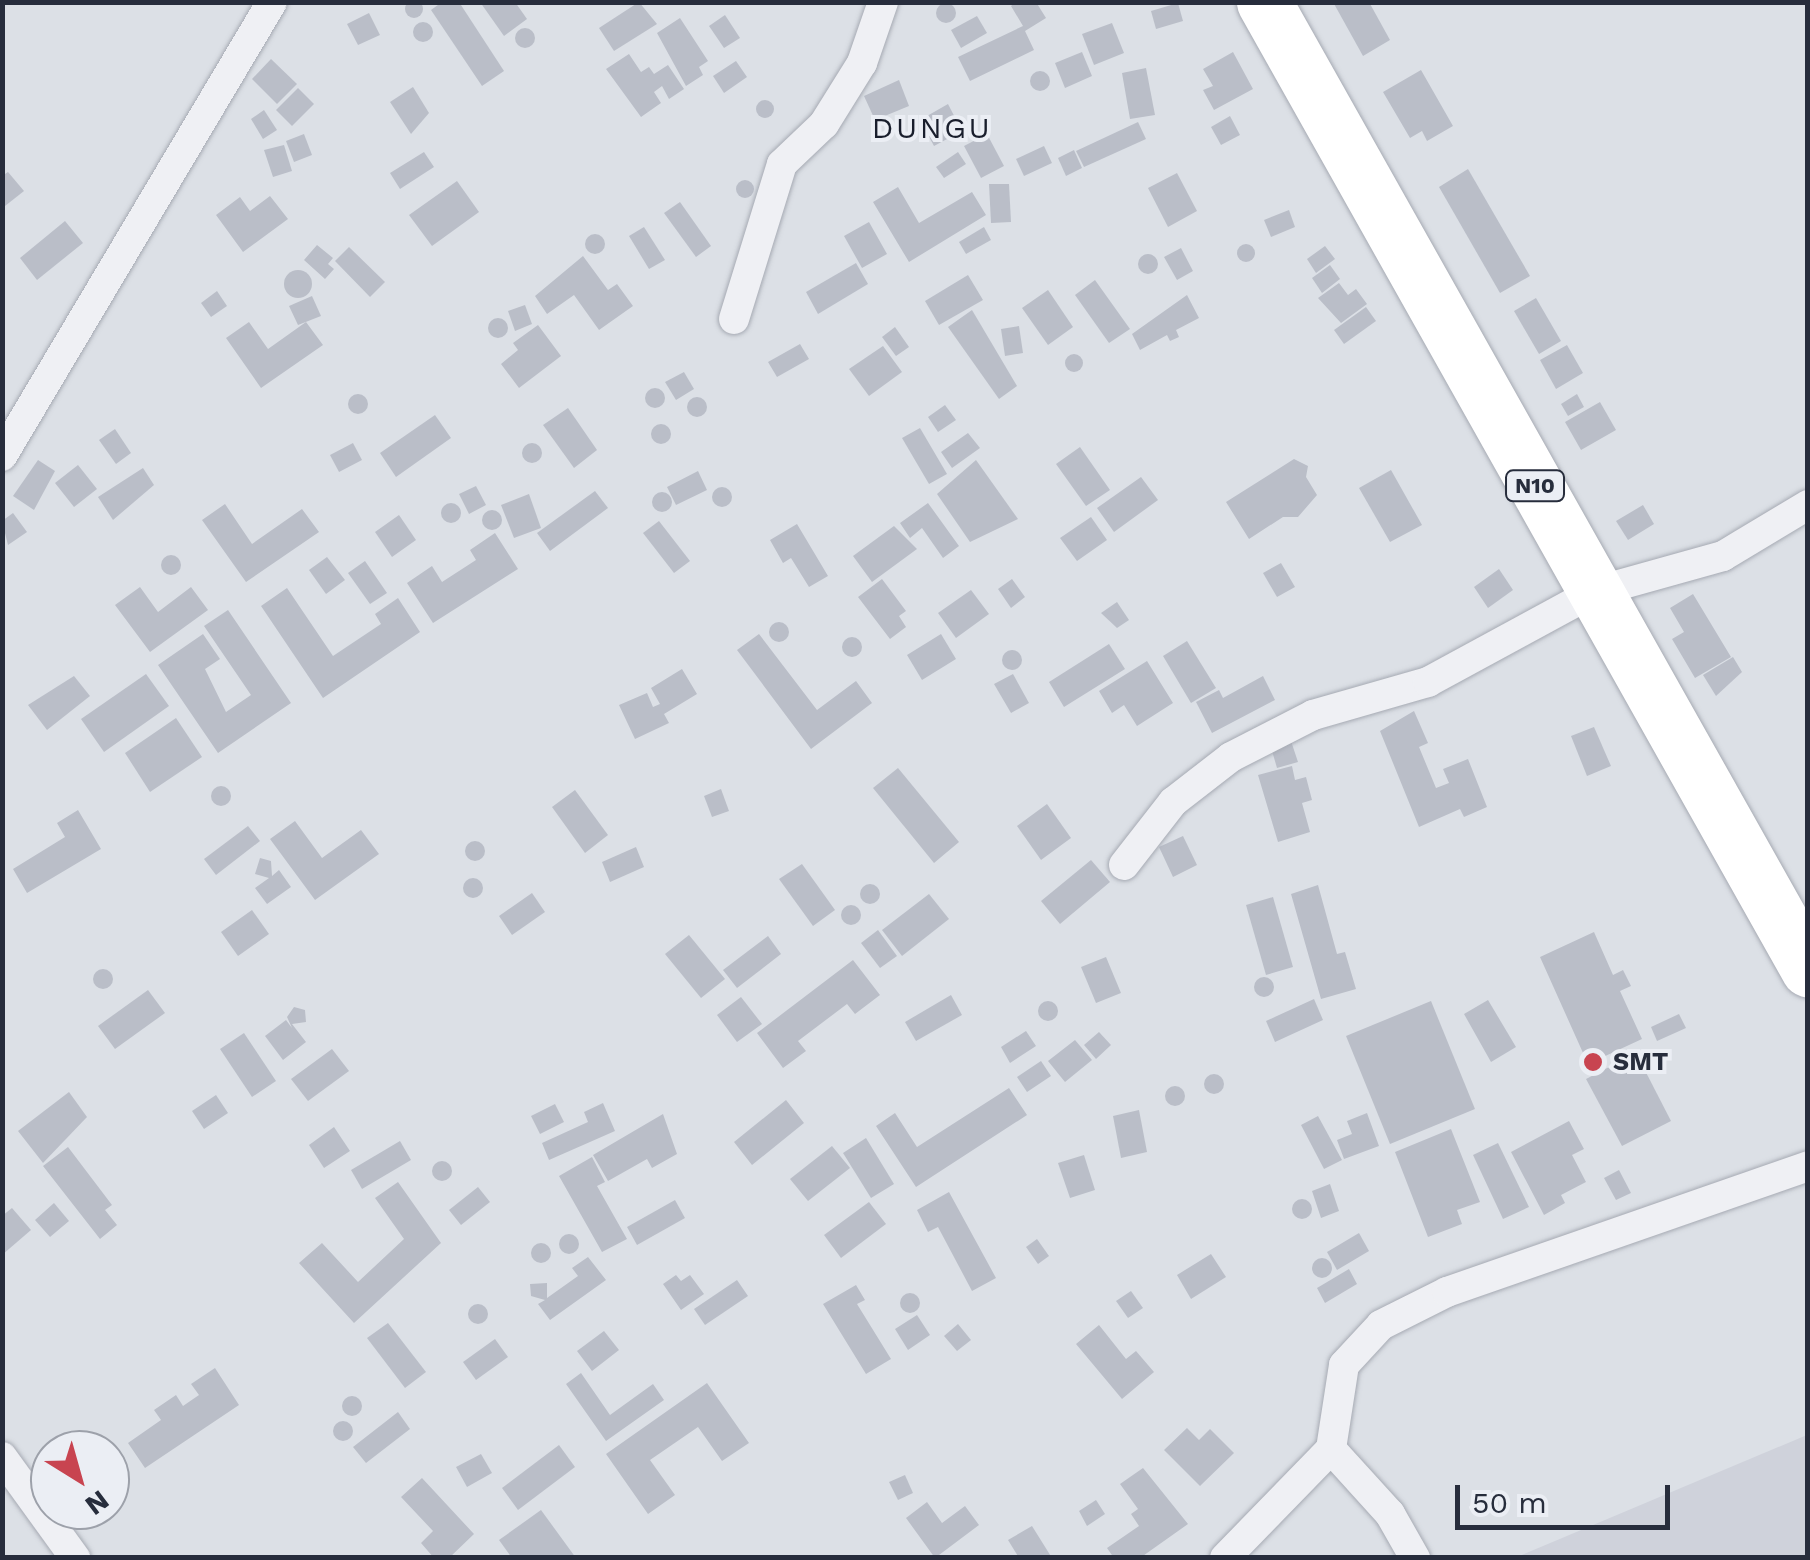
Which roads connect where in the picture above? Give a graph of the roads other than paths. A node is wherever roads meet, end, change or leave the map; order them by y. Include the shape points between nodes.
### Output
1 (272, 2) edge
2 (883, 2) edge
3 (1264, 2) edge
4 (734, 319) dead end
5 (2, 456) edge
6 (1808, 506) edge
7 (1594, 592) junction
8 (1124, 865) dead end
9 (1808, 969) edge
10 (1808, 1166) edge
11 (1331, 1449) junction
12 (2, 1457) edge
13 (1230, 1555) edge
14 (76, 1558) edge
15 (1415, 1558) edge

1 - 5 street
2 - 4 street via 862,63 824,124 782,164 756,265
3 - 7 highway, N10
6 - 7 street via 1723,556
7 - 8 street via 1428,682 1313,715 1231,757 1174,802
7 - 9 highway, N10
10 - 11 street via 1448,1292 1381,1326 1344,1364
11 - 13 street
11 - 15 street via 1390,1514
12 - 14 street

